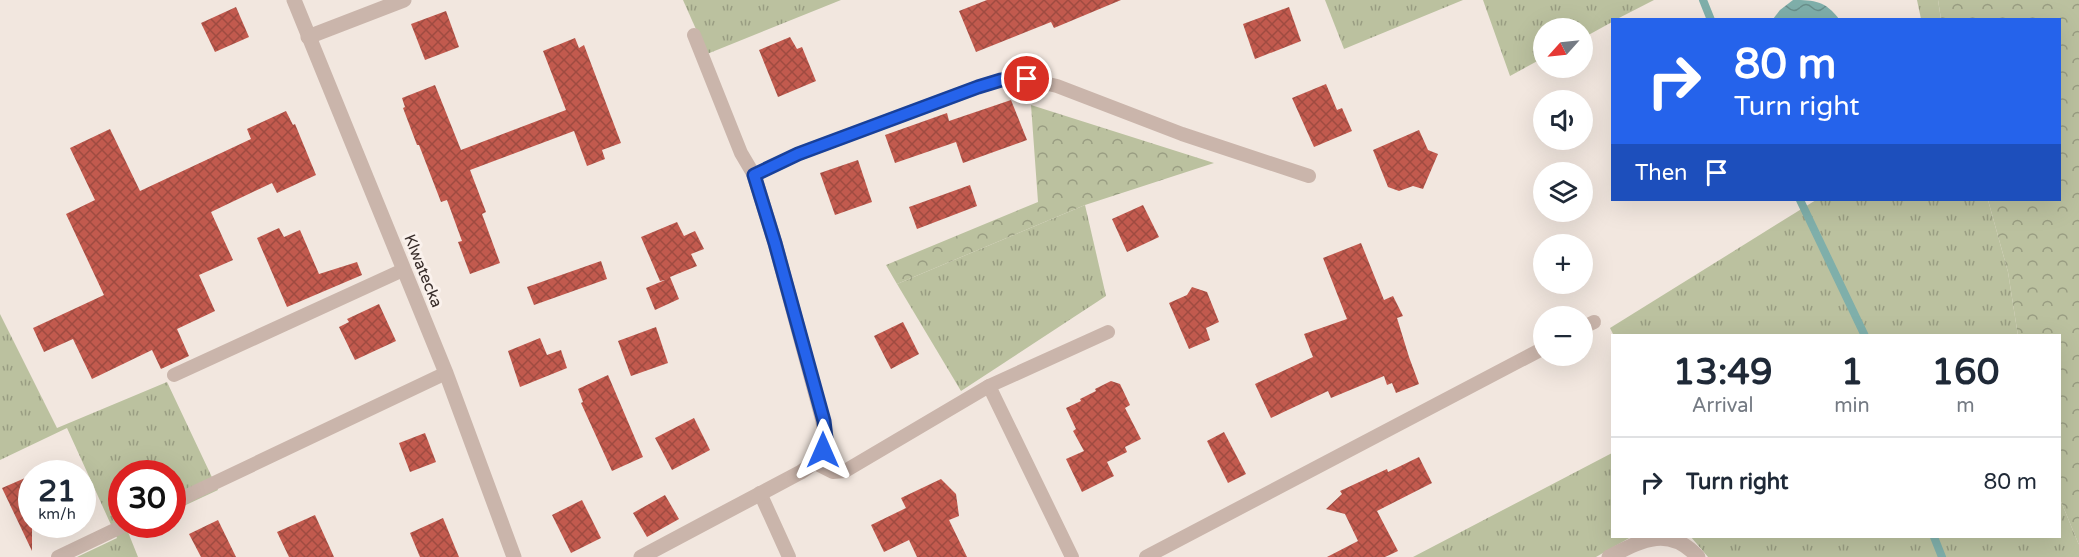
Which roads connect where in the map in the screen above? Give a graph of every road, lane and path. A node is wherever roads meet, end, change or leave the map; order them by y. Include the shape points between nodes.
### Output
1 (294, 0) edge
2 (404, 0) edge
3 (694, 35) dead end
4 (308, 37) junction
5 (754, 175) junction
6 (1309, 176) dead end
7 (403, 270) junction
8 (1108, 332) dead end
9 (1533, 354) edge
10 (446, 373) junction
11 (174, 375) dead end
12 (989, 386) junction
13 (815, 463) junction
14 (760, 493) junction
15 (186, 496) edge
16 (108, 533) edge
17 (1660, 538) edge
18 (1668, 538) edge
19 (58, 557) edge
20 (514, 557) edge
21 (641, 557) edge
22 (789, 557) edge
23 (1072, 557) edge
24 (1146, 557) edge
25 (1610, 557) edge
26 (1698, 557) edge

1 - 4 street, Klwatecka
2 - 4 street
3 - 5 lane via 741,153
4 - 7 street, Klwatecka
5 - 6 lane via 798,154 978,87 1001,80 1027,79 1057,86 1182,134
5 - 13 street via 824,421 826,438
7 - 10 street, Klwatecka
7 - 11 lane
8 - 12 lane
9 - 24 lane
10 - 15 lane
10 - 20 street, Klwatecka
12 - 13 lane via 845,471 833,472
12 - 23 lane
13 - 14 street
14 - 21 street
14 - 22 lane
16 - 19 lane
17 - 25 street via 1633,545
18 - 26 street via 1689,547

